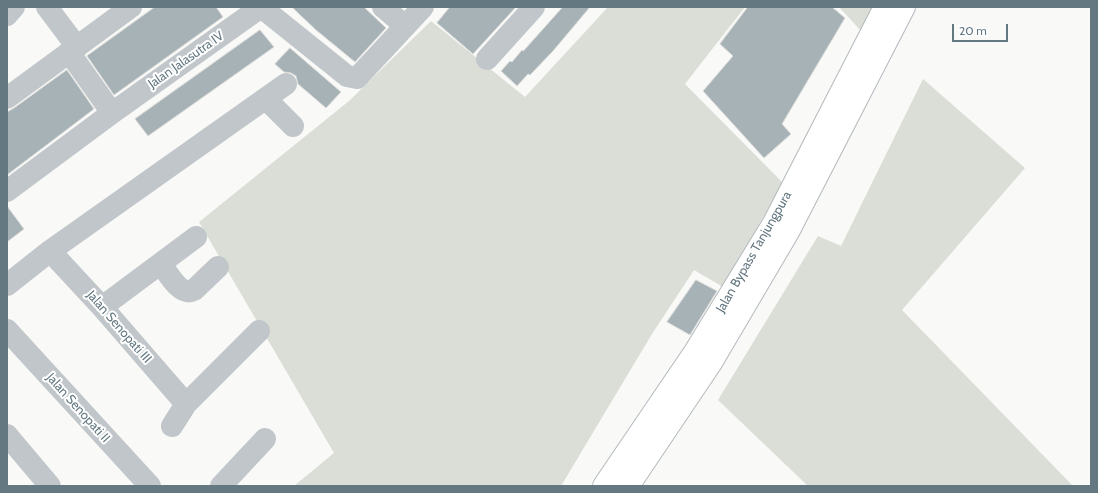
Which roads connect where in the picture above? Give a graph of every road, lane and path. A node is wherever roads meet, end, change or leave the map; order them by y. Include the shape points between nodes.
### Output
1 (14, 7) edge
2 (46, 7) edge
3 (131, 7) edge
4 (261, 7) edge
5 (383, 7) edge
6 (423, 7) edge
7 (534, 7) edge
8 (885, 7) edge
9 (904, 7) edge
10 (7, 15) edge
11 (112, 16) edge
12 (405, 26) junction
13 (73, 50) junction
14 (487, 59) dead end
15 (286, 84) dead end
16 (7, 98) edge
17 (266, 99) junction
18 (112, 113) junction
19 (293, 126) dead end
20 (7, 191) edge
21 (196, 237) dead end
22 (50, 251) junction
23 (161, 264) junction
24 (218, 267) dead end
25 (7, 285) edge
26 (102, 307) junction
27 (7, 330) edge
28 (259, 331) dead end
29 (186, 404) junction
30 (172, 426) dead end
31 (7, 435) edge
32 (265, 439) dead end
33 (50, 486) edge
34 (150, 486) edge
35 (221, 486) edge
36 (604, 486) edge
37 (628, 486) edge

1 - 10 street
2 - 13 street
3 - 11 street
4 - 12 street via 354,79
4 - 18 street, Jalan Jalasutra IV
5 - 12 street
6 - 12 street
7 - 14 street
8 - 36 highway, Jalan Bypass Tanjungpura via 774,223 695,352
9 - 37 highway, Jalan Bypass Tanjungpura via 788,232 712,361
11 - 13 street
13 - 16 street
13 - 18 street
15 - 17 street
17 - 19 street
17 - 22 street
18 - 20 street, Jalan Jalasutra IV
21 - 23 street
22 - 25 street
22 - 26 street, Jalan Senopati III
23 - 24 street via 185,292 194,290
23 - 26 street
26 - 29 street, Jalan Senopati III
27 - 34 street, Jalan Senopati II
28 - 29 street
29 - 30 street
31 - 33 street
32 - 35 street

